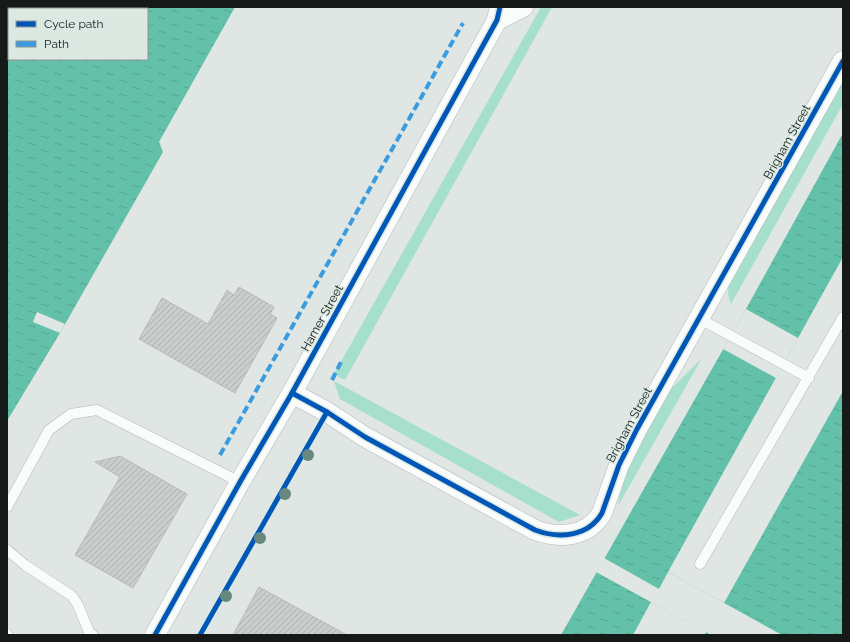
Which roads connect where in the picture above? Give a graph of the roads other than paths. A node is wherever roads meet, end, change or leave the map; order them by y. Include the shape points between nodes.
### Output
1 (524, 7) edge
2 (499, 14) edge
3 (843, 61) edge
4 (843, 317) edge
5 (700, 319) junction
6 (809, 378) junction
7 (292, 393) junction
8 (240, 482) junction
9 (7, 507) edge
10 (7, 550) edge
11 (700, 564) dead end
12 (93, 635) edge
13 (155, 635) edge

1 - 2 street, Hamer Street
2 - 7 street, Hamer Street
3 - 5 street, Brigham Street
4 - 6 lane
5 - 6 lane
5 - 7 street, Brigham Street via 627,448 602,513 588,528 572,534 556,535 535,530 365,437 328,412
6 - 11 lane
7 - 8 street, Hamer Street
8 - 9 lane via 97,410 71,414 49,430
8 - 13 street, Hamer Street
10 - 12 lane via 72,596 89,632

